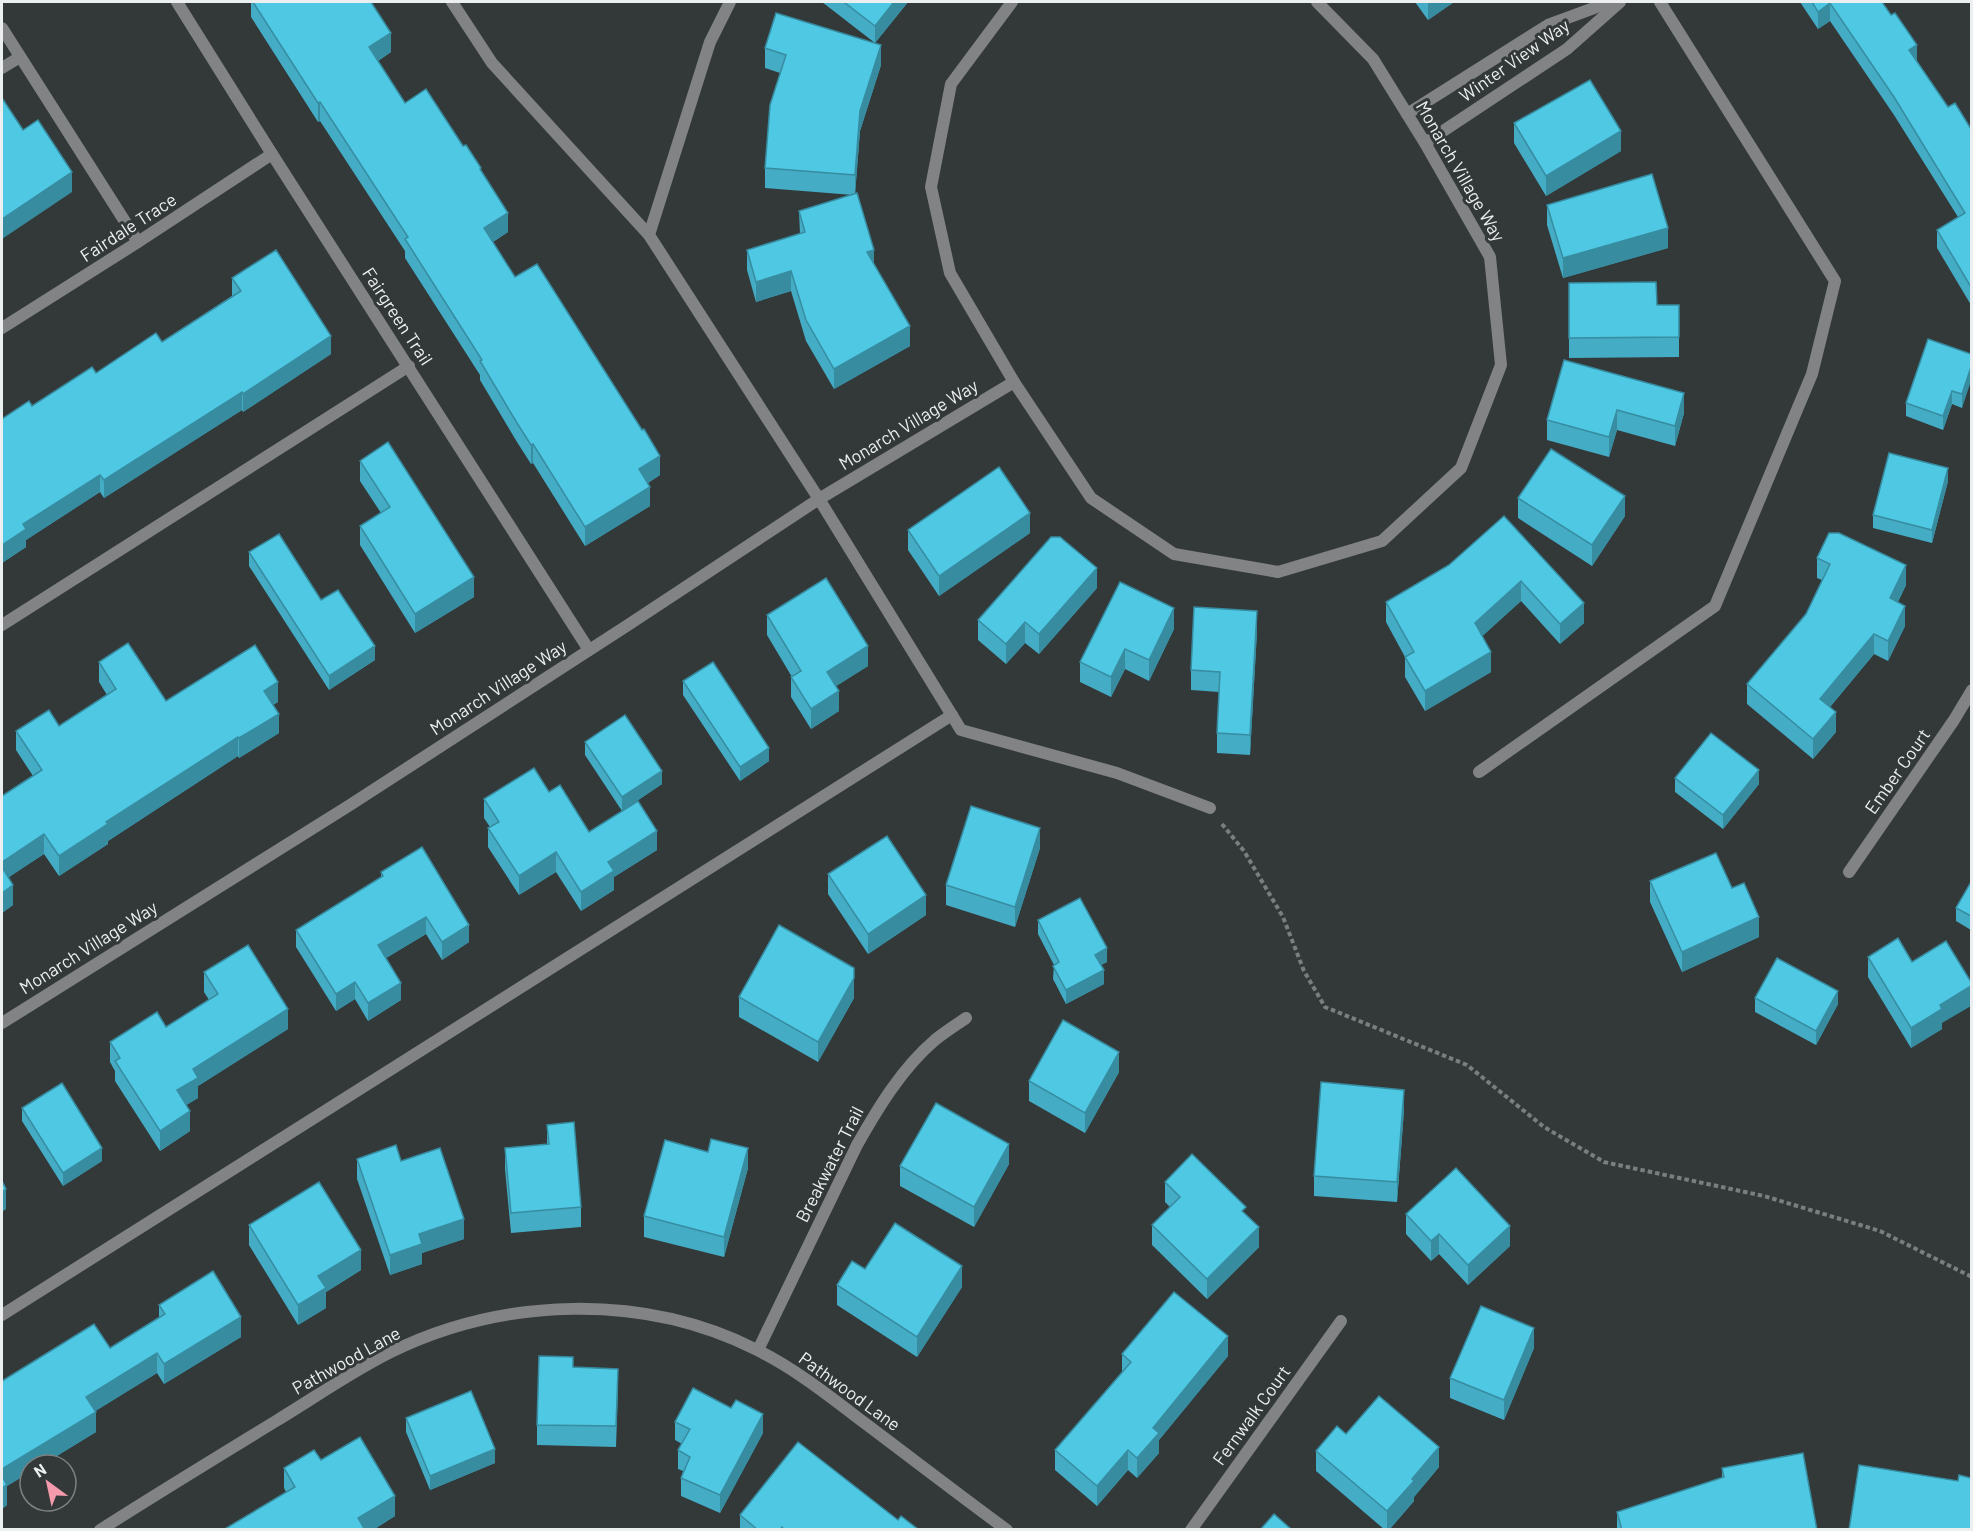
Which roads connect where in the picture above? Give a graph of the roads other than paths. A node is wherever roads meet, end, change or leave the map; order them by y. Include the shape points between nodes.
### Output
1 (177, 2) edge
2 (452, 2) edge
3 (730, 2) edge
4 (1012, 2) edge
5 (1317, 2) edge
6 (1610, 2) edge
7 (1620, 2) edge
8 (1660, 2) edge
9 (2, 28) edge
10 (20, 57) junction
11 (2, 68) edge
12 (1407, 114) junction
13 (1425, 143) junction
14 (272, 154) junction
15 (649, 235) junction
16 (138, 242) junction
17 (2, 328) edge
18 (409, 366) junction
19 (1014, 382) junction
20 (819, 499) junction
21 (2, 625) edge
22 (589, 650) junction
23 (1971, 690) edge
24 (952, 715) junction
25 (1479, 772) dead end
26 (1210, 808) road end
27 (1849, 872) dead end
28 (966, 1018) dead end
29 (2, 1023) edge
30 (2, 1315) edge
31 (1341, 1321) dead end
32 (758, 1350) junction
33 (100, 1530) edge
34 (1007, 1530) edge
35 (1191, 1530) edge

1 - 14 street, Fairgreen Trail
2 - 15 street via 492,63
3 - 15 street via 710,42
4 - 19 street, Monarch Village Way via 951,84 931,187 950,273
5 - 12 street, Monarch Village Way via 1373,59
6 - 12 street, Winter View Way via 1548,25
7 - 13 street, Winter View Way via 1567,49
8 - 25 street via 1835,281 1812,374 1715,606
9 - 10 street
10 - 11 street
10 - 16 street
12 - 13 street, Monarch Village Way
13 - 19 street, Monarch Village Way via 1490,257 1501,365 1461,468 1382,541 1278,572 1174,554 1091,498
14 - 16 street, Fairdale Trace
14 - 18 street, Fairgreen Trail
15 - 20 street
16 - 17 street, Fairdale Trace
18 - 21 street
18 - 22 street, Fairgreen Trail
19 - 20 street, Monarch Village Way
20 - 22 street, Monarch Village Way
20 - 24 street
22 - 29 street, Monarch Village Way
23 - 27 street, Ember Court
24 - 26 street via 961,730 1117,773
24 - 30 street
28 - 32 street, Breakwater Trail via 922,1053 875,1112
31 - 35 street, Fernwalk Court
32 - 33 street, Pathwood Lane via 671,1318 612,1310 517,1313 450,1329 390,1352
32 - 34 street, Pathwood Lane via 802,1377

